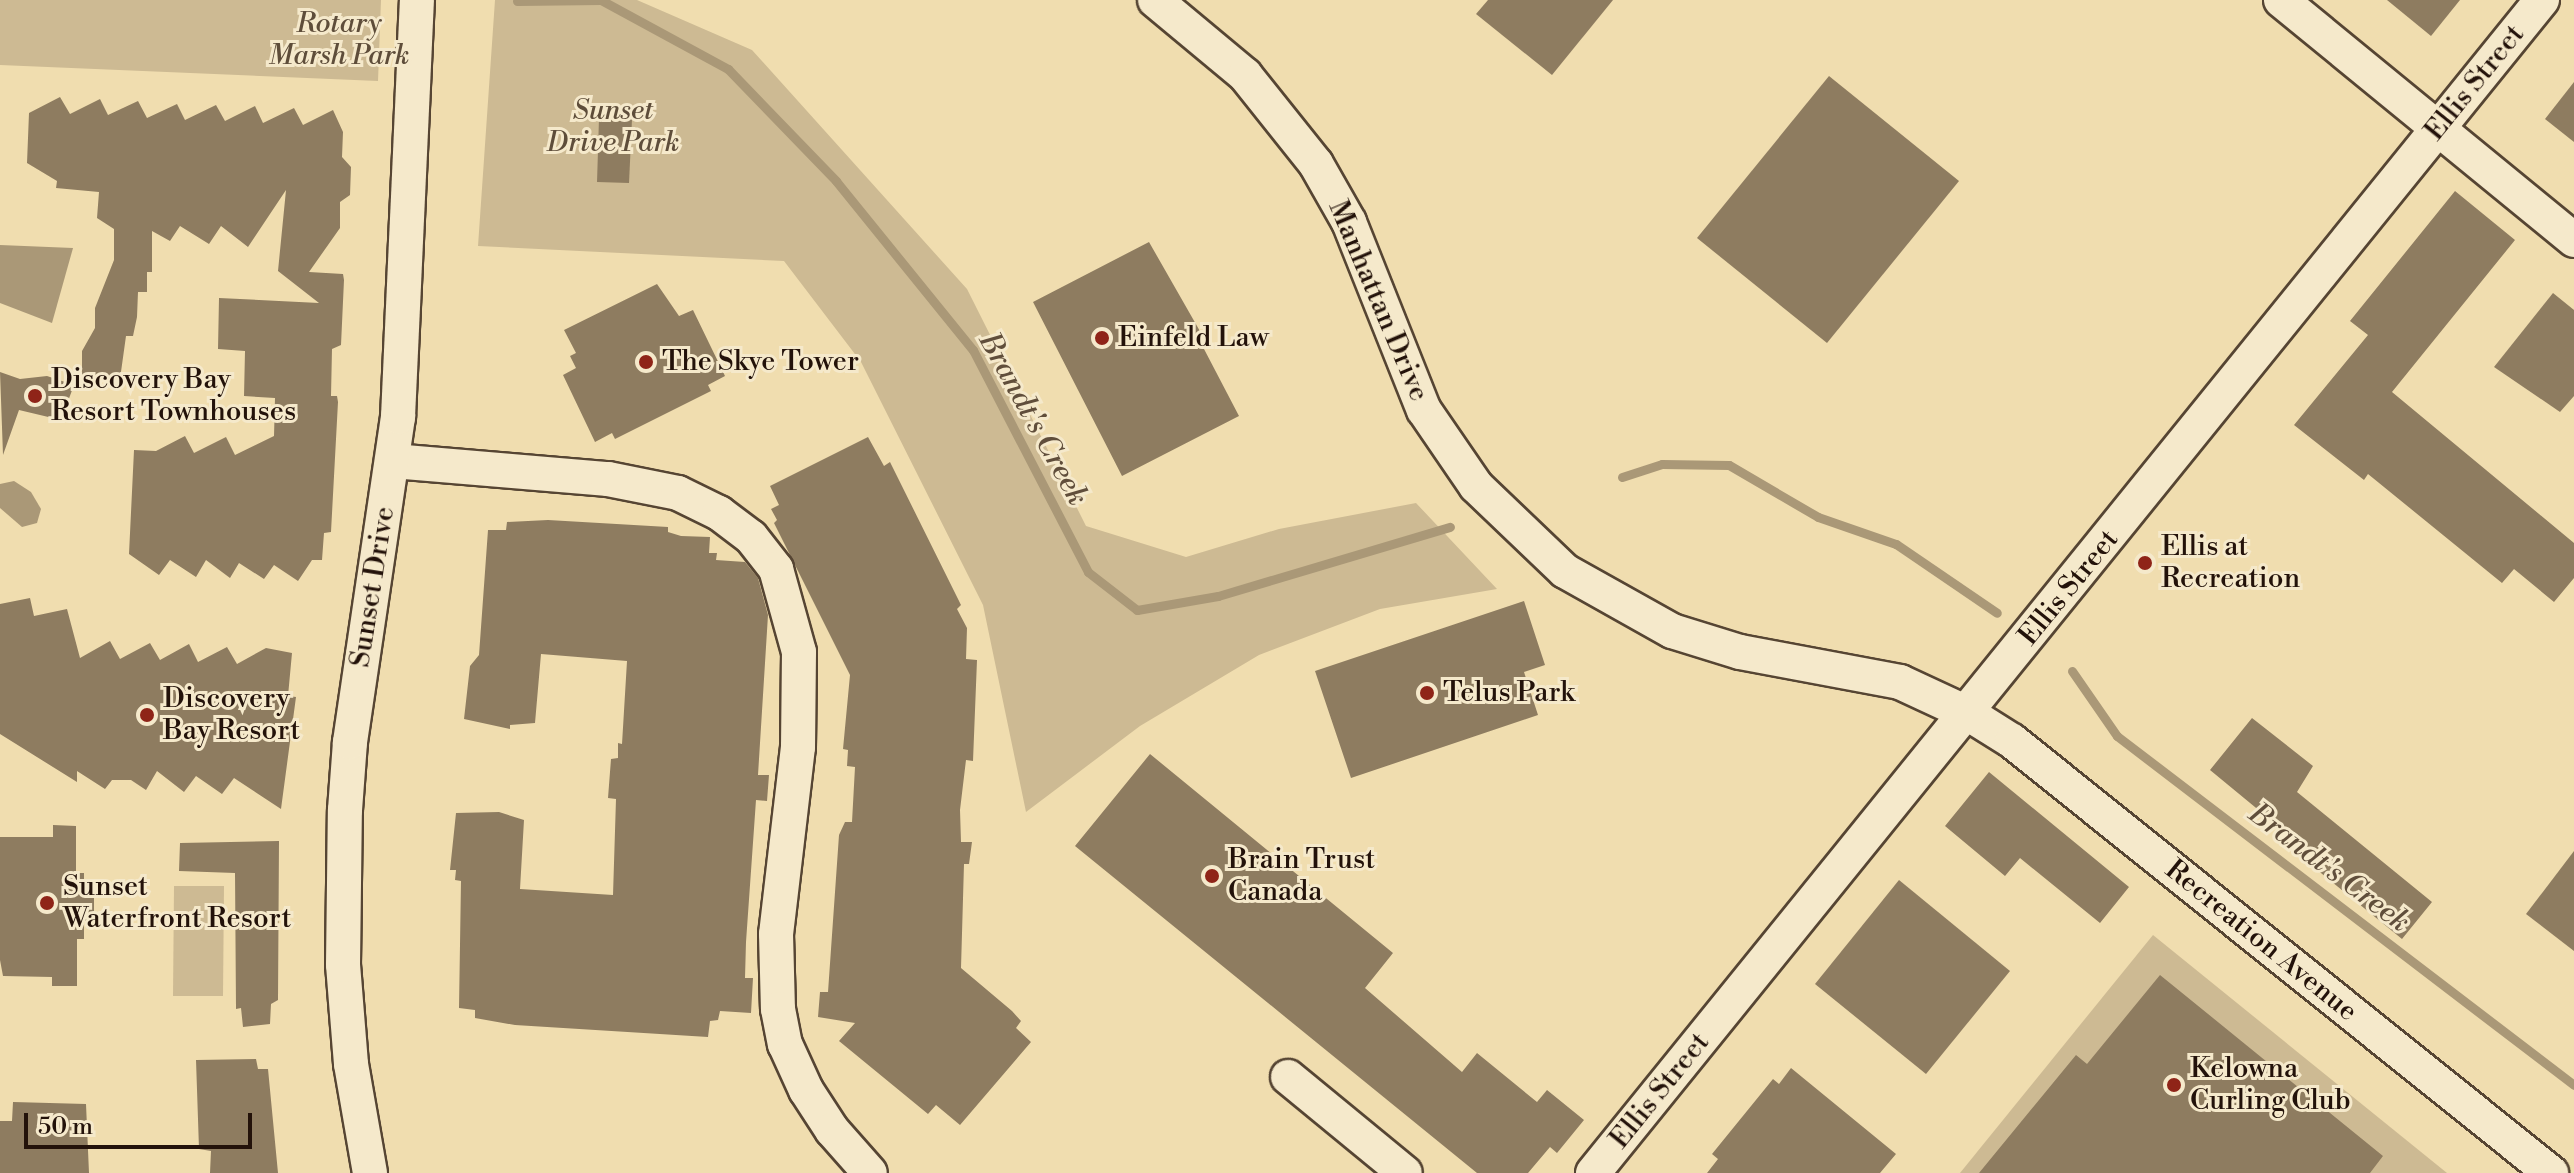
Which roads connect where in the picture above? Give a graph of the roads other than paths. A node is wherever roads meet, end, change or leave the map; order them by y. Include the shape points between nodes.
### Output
1 (417, 0) edge
2 (1155, 0) edge
3 (2281, 0) edge
4 (2542, 0) edge
5 (2437, 130) junction
6 (2574, 240) edge
7 (393, 461) junction
8 (1969, 714) junction
9 (1288, 1077) dead end
10 (370, 1173) edge
11 (870, 1173) edge
12 (1405, 1173) edge
13 (1593, 1173) edge
14 (2551, 1173) edge

1 - 7 street, Sunset Drive
2 - 8 street, Manhattan Drive via 1245,75 1316,164 1349,222 1424,410 1476,486 1565,571 1672,631 1740,652 1900,682
3 - 5 street
4 - 5 street, Ellis Street
5 - 6 street
5 - 8 street, Ellis Street
7 - 10 street, Sunset Drive via 350,742 342,872 351,1064
7 - 11 street via 608,479 678,493 719,513 751,537 776,569 799,652 798,747 776,934 778,1009 785,1044 806,1090
8 - 13 street, Ellis Street
8 - 14 street, Recreation Avenue via 2012,741
9 - 12 street

